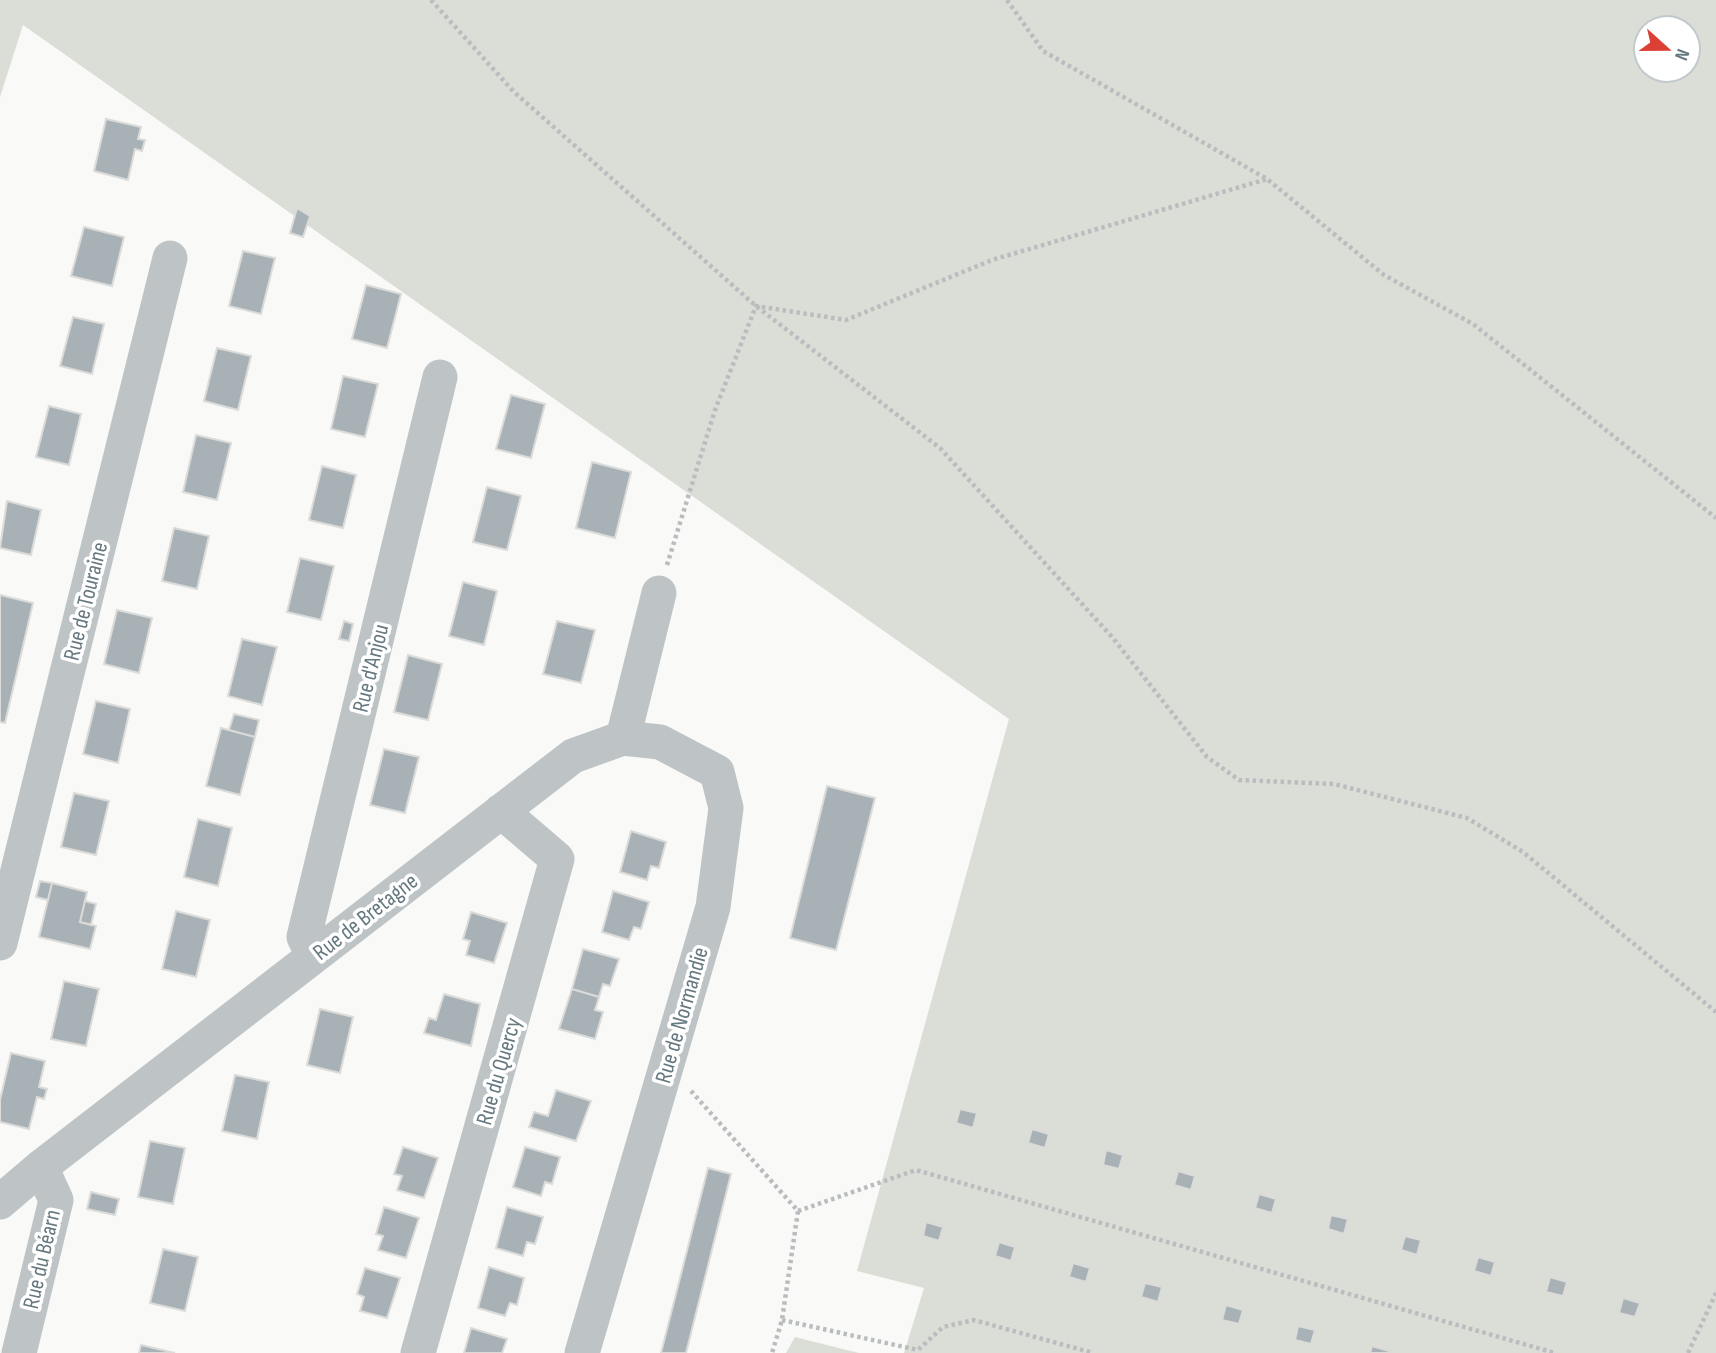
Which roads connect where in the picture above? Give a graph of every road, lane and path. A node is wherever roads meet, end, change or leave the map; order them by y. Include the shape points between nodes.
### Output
1 (431, 0) edge
2 (1007, 0) edge
3 (1267, 179) junction
4 (170, 258) dead end
5 (756, 306) junction
6 (440, 377) dead end
7 (1716, 517) edge
8 (659, 593) joint
9 (623, 738) junction
10 (501, 811) junction
11 (0, 943) edge
12 (313, 956) junction
13 (1716, 1012) edge
14 (667, 1064) junction
15 (41, 1167) junction
16 (0, 1202) edge
17 (798, 1211) junction
18 (1716, 1293) edge
19 (782, 1320) junction
20 (19, 1353) edge
21 (418, 1353) edge
22 (582, 1353) edge
23 (772, 1353) edge
24 (1093, 1353) edge
25 (1555, 1353) edge
26 (1688, 1353) edge

1 - 5 path via 514,92
2 - 3 path via 1043,51
3 - 5 path via 992,260 846,320
3 - 7 path via 1384,275 1472,324
4 - 11 street, Rue de Touraine
5 - 8 path via 715,410
5 - 13 path via 940,448 1113,638 1207,757 1239,780 1334,784 1467,818 1523,852
6 - 12 street, Rue d'Anjou via 304,937
8 - 9 street
9 - 10 street, Rue de Bretagne via 573,756
9 - 14 street, Rue de Normandie via 660,742 717,772 726,808 713,907
10 - 12 street, Rue de Bretagne
10 - 21 street, Rue du Quercy via 557,859
12 - 15 street, Rue de Bretagne
14 - 17 path
14 - 22 street, Rue de Normandie
15 - 16 street, Rue de Bretagne
15 - 20 street, Rue du Béarn via 56,1200
17 - 19 path
17 - 25 path via 916,1170
18 - 26 path
19 - 23 path
19 - 24 path via 918,1350 943,1327 974,1320

